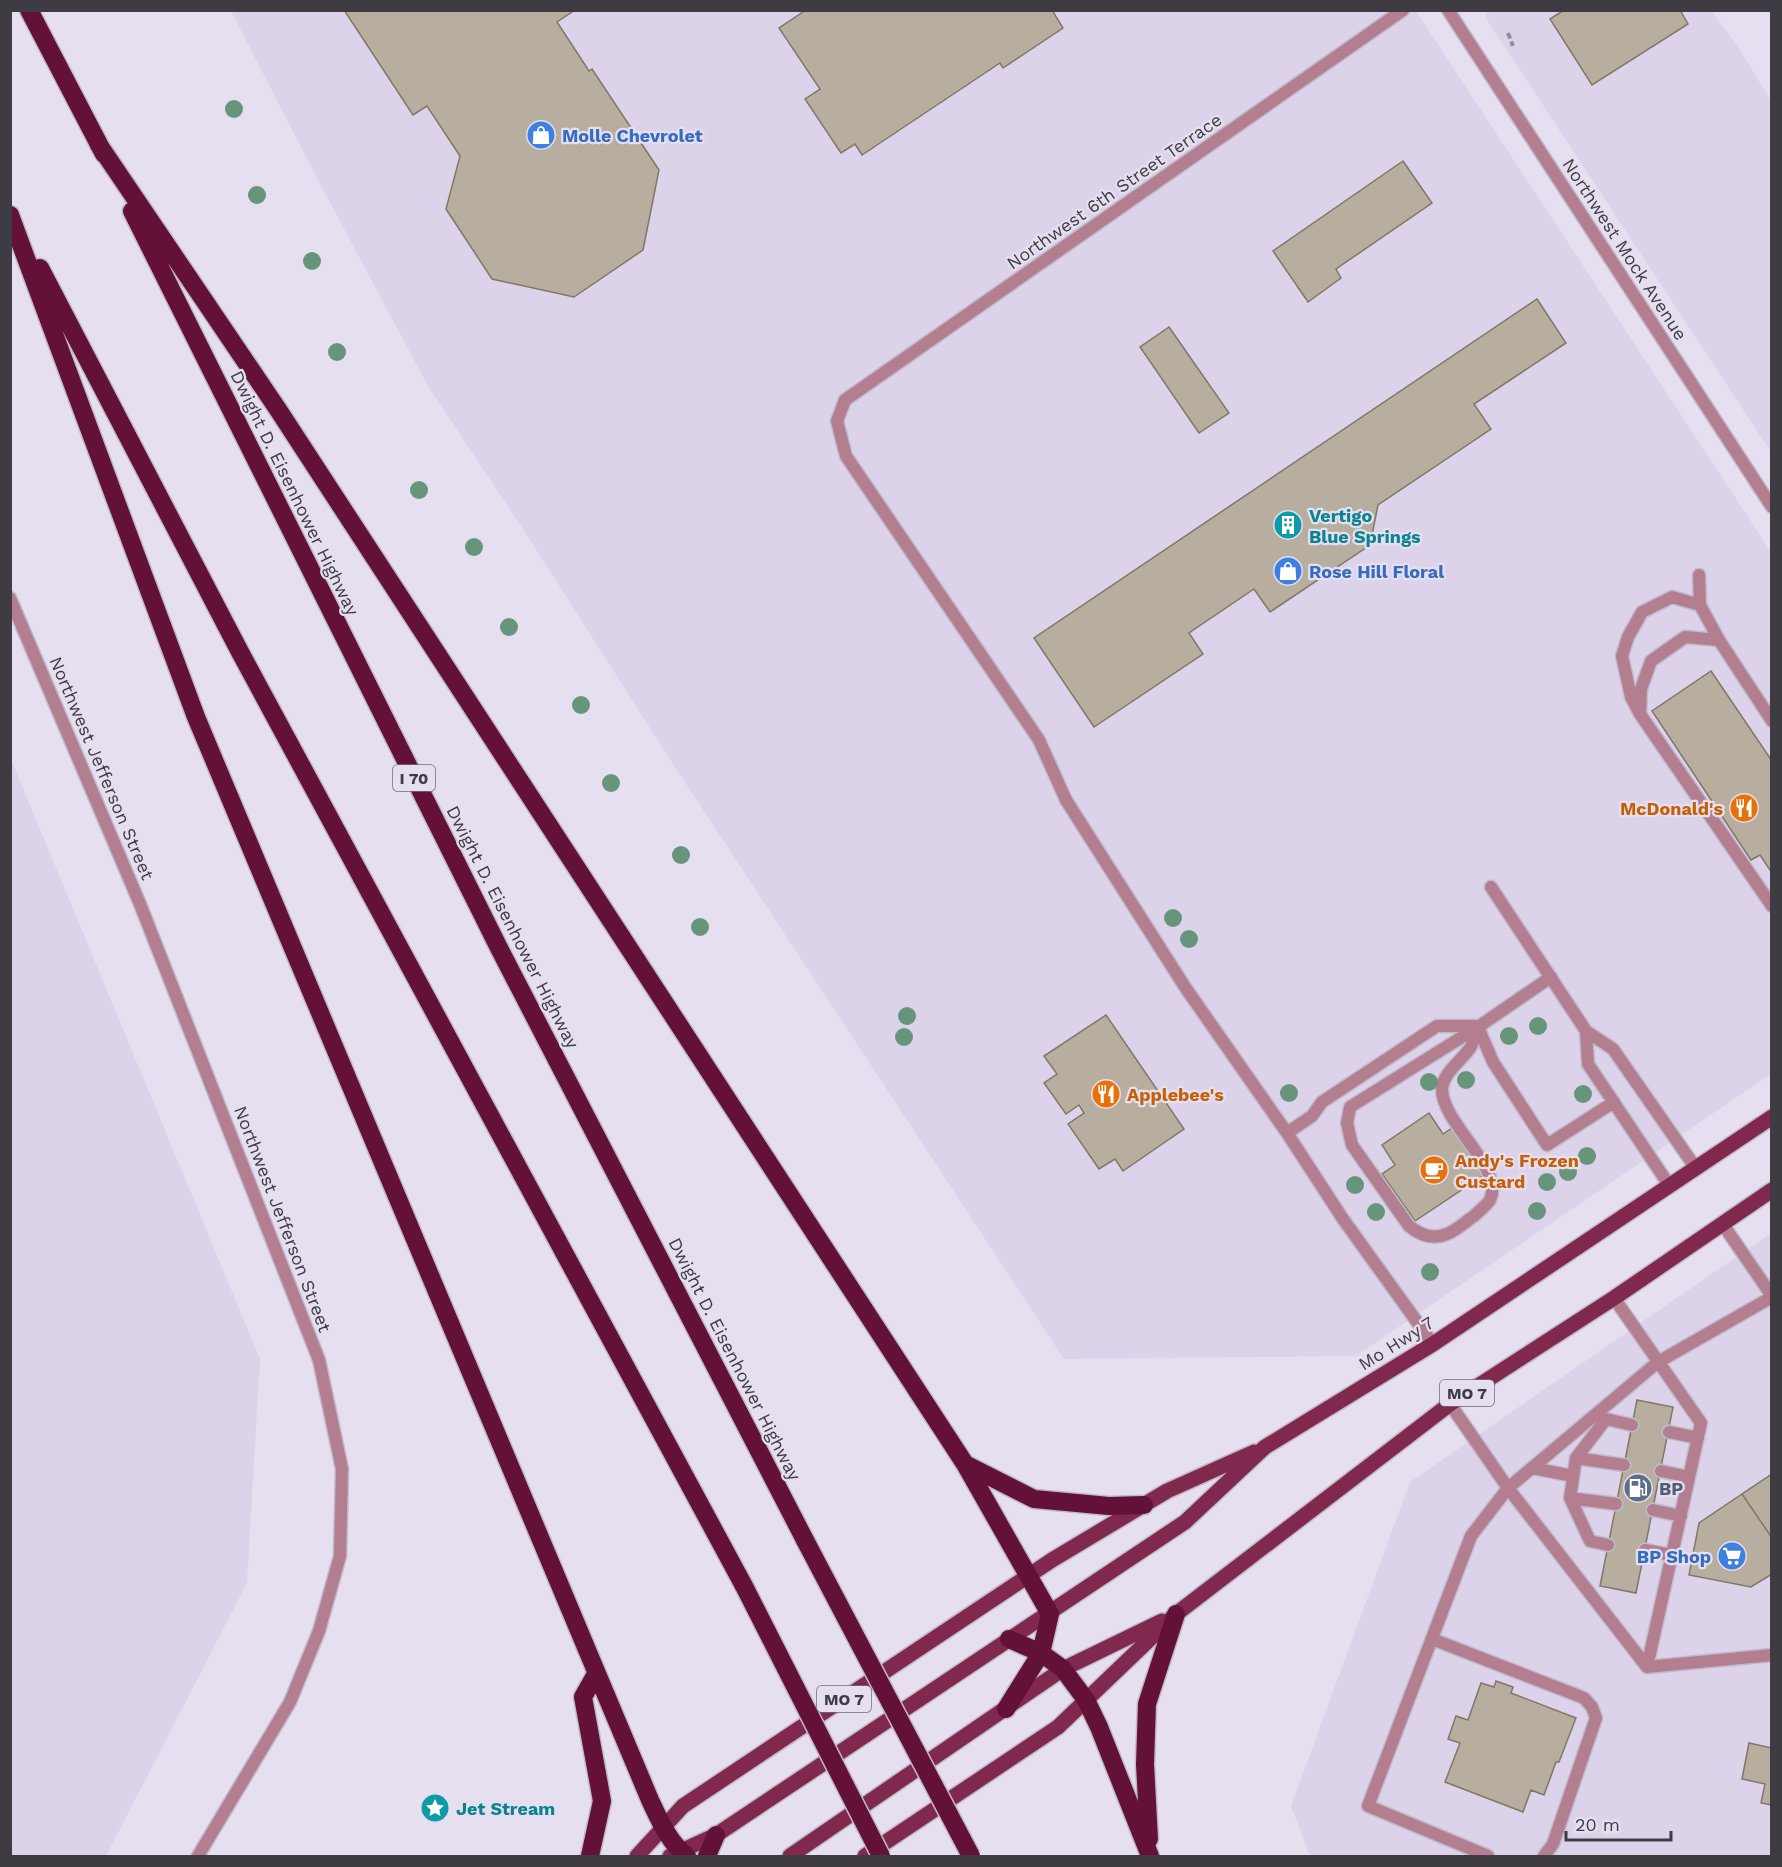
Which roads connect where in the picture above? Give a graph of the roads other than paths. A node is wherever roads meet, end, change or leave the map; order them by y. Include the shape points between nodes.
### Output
1 (29, 10) edge
2 (1403, 10) edge
3 (1448, 10) edge
4 (99, 145) junction
5 (10, 213) edge
6 (1772, 507) edge
7 (1699, 575) dead end
8 (10, 598) edge
9 (1700, 605) junction
10 (1719, 640) junction
11 (1640, 714) junction
12 (1772, 721) edge
13 (1491, 886) dead end
14 (1772, 906) edge
15 (1551, 977) junction
16 (1478, 1027) junction
17 (1586, 1031) junction
18 (1614, 1102) junction
19 (1772, 1117) edge
20 (1287, 1133) junction
21 (1695, 1167) junction
22 (1669, 1185) junction
23 (1772, 1190) edge
24 (1722, 1223) junction
25 (1772, 1296) edge
26 (1614, 1298) junction
27 (1433, 1344) junction
28 (1658, 1362) junction
29 (1450, 1404) junction
30 (1632, 1425) dead end
31 (1669, 1432) dead end
32 (1698, 1438) junction
33 (1265, 1447) junction
34 (1576, 1458) junction
35 (965, 1464) junction
36 (1624, 1466) dead end
37 (1532, 1468) junction
38 (1661, 1471) dead end
39 (1573, 1476) junction
40 (1689, 1477) junction
41 (1509, 1488) junction
42 (1570, 1498) junction
43 (1616, 1504) dead end
44 (1144, 1505) junction
45 (1653, 1510) dead end
46 (1681, 1516) junction
47 (1608, 1545) dead end
48 (1645, 1550) dead end
49 (1672, 1555) junction
50 (1028, 1576) junction
51 (1050, 1614) junction
52 (1176, 1614) junction
53 (1009, 1639) junction
54 (1432, 1639) junction
55 (1041, 1653) junction
56 (1772, 1655) edge
57 (1647, 1667) junction
58 (1063, 1669) junction
59 (596, 1674) junction
60 (1086, 1700) junction
61 (1006, 1709) junction
62 (664, 1827) junction
63 (716, 1835) junction
64 (679, 1855) edge
65 (1150, 1856) edge
66 (198, 1857) edge
67 (590, 1857) edge
68 (637, 1857) edge
69 (707, 1857) edge
70 (790, 1857) edge
71 (865, 1857) edge
72 (881, 1857) edge
73 (971, 1857) edge
74 (1488, 1857) edge
75 (1544, 1857) edge

1 - 4 highway, Dwight D. Eisenhower Highway / I 70
2 - 20 street, Northwest 6th Street Terrace via 845,400 837,421 846,456 1039,740 1066,800 1125,895
3 - 6 street, Northwest Mock Avenue
4 - 35 highway via 279,411
4 - 73 highway, Dwight D. Eisenhower Highway / I 70, bridge via 500,950
5 - 59 highway via 196,717
5 - 72 highway, bridge via 240,652 744,1586
7 - 9 street
8 - 66 street, Northwest Jefferson Street via 140,904 319,1360 342,1469 340,1556 319,1631 290,1702
9 - 10 street
9 - 11 street via 1672,597 1642,612 1628,637 1622,656 1631,697
10 - 11 street via 1685,636 1652,661 1641,689
10 - 12 street
11 - 14 street
13 - 15 street
15 - 16 street
15 - 17 street
16 - 16 street via 1358,1101 1347,1114 1352,1145 1409,1226 1430,1236 1448,1234 1490,1200 1492,1190 1485,1166 1456,1124 1442,1089 1449,1072 1472,1046
16 - 18 street via 1493,1062 1547,1145
16 - 20 street via 1437,1026 1323,1102 1312,1116
17 - 18 street via 1588,1064
17 - 21 street via 1613,1049
18 - 22 street
19 - 21 main road, Mo Hwy 7 / MO 7
20 - 27 street
21 - 22 main road, Mo Hwy 7 / MO 7
22 - 27 main road, Mo Hwy 7 / MO 7
23 - 24 main road, MO 7
24 - 25 street
24 - 26 main road, MO 7
25 - 28 street
26 - 28 street
26 - 29 main road, MO 7
27 - 33 main road, Mo Hwy 7 / MO 7
28 - 32 street via 1701,1423
28 - 37 street
29 - 41 street
29 - 52 main road, MO 7
30 - 34 street via 1606,1419
31 - 32 street
32 - 40 street
33 - 44 main road, MO 7
33 - 51 main road, Mo Hwy 7 / MO 7 via 1185,1522
34 - 36 street
34 - 39 street
35 - 44 highway via 1034,1499
35 - 50 highway
37 - 39 street
37 - 41 street
38 - 40 street
39 - 42 street
40 - 46 street
41 - 54 street via 1471,1536
41 - 57 street
42 - 43 street
42 - 47 street via 1590,1541
44 - 50 main road, MO 7
45 - 46 street
46 - 49 street
48 - 49 street
49 - 57 street
50 - 51 highway
50 - 62 main road, MO 7 via 683,1806
51 - 53 main road, MO 7
51 - 55 highway
52 - 58 main road, MO 7
52 - 60 main road, MO 7
52 - 65 highway via 1147,1704 1145,1764
53 - 55 highway
53 - 63 main road, MO 7
54 - 74 street via 1368,1806
54 - 75 street via 1584,1698 1592,1707 1596,1718
55 - 58 highway
55 - 61 highway
56 - 57 street
58 - 60 highway
58 - 61 main road, MO 7
59 - 62 highway
59 - 67 highway via 583,1697 602,1801
60 - 65 highway
60 - 71 main road, MO 7 via 1058,1727
61 - 70 main road, MO 7
62 - 64 highway
62 - 68 main road, MO 7
63 - 64 main road, MO 7
63 - 69 highway

